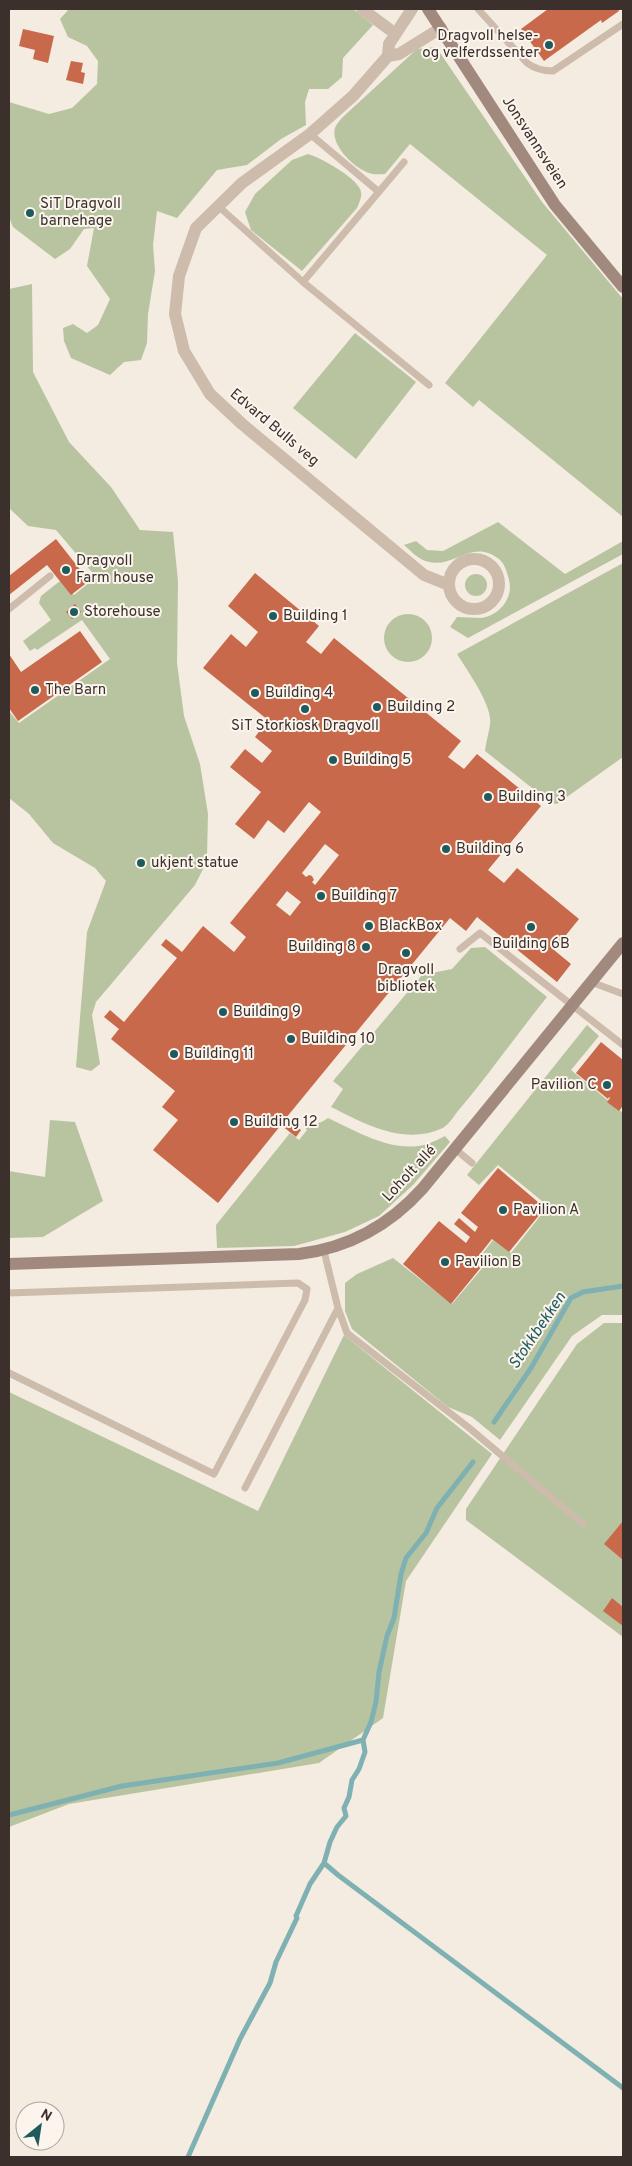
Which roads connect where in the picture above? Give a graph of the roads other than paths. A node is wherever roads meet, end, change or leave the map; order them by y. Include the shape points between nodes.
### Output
1 (362, 9) edge
2 (412, 9) edge
3 (428, 9) edge
4 (478, 9) edge
5 (623, 24) edge
6 (441, 28) junction
7 (389, 29) dead end
8 (388, 56) junction
9 (310, 134) junction
10 (404, 162) dead end
11 (379, 192) junction
12 (217, 205) junction
13 (303, 282) junction
14 (623, 287) edge
15 (429, 384) dead end
16 (50, 576) dead end
17 (449, 585) junction
18 (9, 609) edge
19 (623, 942) edge
20 (460, 949) dead end
21 (591, 982) junction
22 (623, 994) edge
23 (571, 1004) junction
24 (623, 1045) edge
25 (455, 1149) junction
26 (472, 1163) dead end
27 (324, 1251) junction
28 (9, 1264) edge
29 (9, 1293) edge
30 (338, 1308) junction
31 (9, 1373) edge
32 (245, 1488) dead end
33 (583, 1524) dead end

1 - 7 street
2 - 8 street, Edvard Bulls veg via 389,44
3 - 6 street, Jonsvannsveien
4 - 5 lane via 527,63 545,71 553,71
6 - 8 street, Edvard Bulls veg via 399,54
6 - 14 street, Jonsvannsveien via 555,205
8 - 9 street, Edvard Bulls veg via 353,96
9 - 11 lane
9 - 12 street, Edvard Bulls veg
10 - 11 lane
11 - 13 lane
12 - 13 lane
12 - 17 street, Edvard Bulls veg via 196,228 179,276 175,314 184,351 210,394 424,575
13 - 15 lane
16 - 18 lane
17 - 17 street via 453,569 467,559 484,560 497,572 499,580 499,589 491,603 475,609 459,604
19 - 21 street, Loholt allé
20 - 23 lane via 480,933
21 - 22 lane
21 - 23 street, Loholt allé
23 - 24 lane
23 - 25 street, Loholt allé
25 - 26 lane
25 - 27 street, Loholt allé via 423,1188 393,1217 350,1241
27 - 28 street, Loholt allé via 210,1259
27 - 30 lane
29 - 31 lane via 298,1283 307,1289 305,1300 214,1474
30 - 32 lane
30 - 33 lane via 347,1333 468,1427

